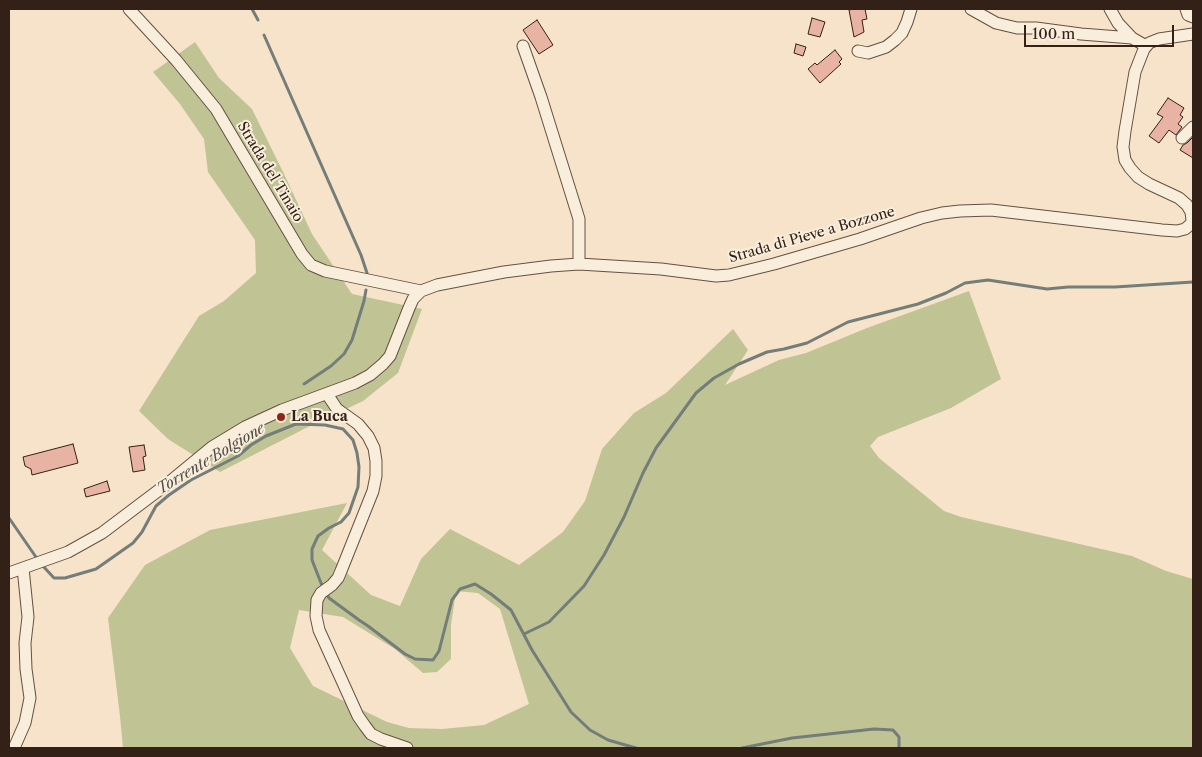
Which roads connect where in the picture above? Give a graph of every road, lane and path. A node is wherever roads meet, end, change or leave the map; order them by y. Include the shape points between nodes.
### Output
1 (130, 9) edge
2 (910, 9) edge
3 (971, 9) edge
4 (1110, 9) edge
5 (1186, 9) edge
6 (1193, 17) edge
7 (1193, 34) edge
8 (1132, 38) junction
9 (523, 46) dead end
10 (1146, 46) junction
11 (858, 51) dead end
12 (1193, 127) edge
13 (1182, 138) dead end
14 (579, 264) junction
15 (421, 291) junction
16 (328, 394) junction
17 (22, 568) junction
18 (9, 573) edge
19 (14, 748) edge
20 (407, 748) edge

1 - 15 street, Strada del Tinaio via 216,110 311,265 325,271
2 - 11 street via 902,33 895,40 868,53
3 - 8 street via 996,23 1017,28
4 - 8 street
5 - 6 street
7 - 10 street via 1159,39
8 - 10 street
9 - 14 street via 579,219
10 - 14 street, Strada di Pieve a Bozzone via 1135,72 1124,156 1138,177 1187,205 1192,220 1183,230 991,210 960,211 921,218 860,239 729,275
12 - 13 street
14 - 15 street, Strada di Pieve a Bozzone via 504,272
15 - 16 street via 411,303 394,349 383,364 362,380
16 - 17 street via 282,410 234,433 84,544
16 - 20 street via 337,409 368,436 374,448 376,476 373,492 338,578 317,600 319,630 358,716 371,734
17 - 18 street
17 - 19 street via 28,616 25,643 30,698 25,723

